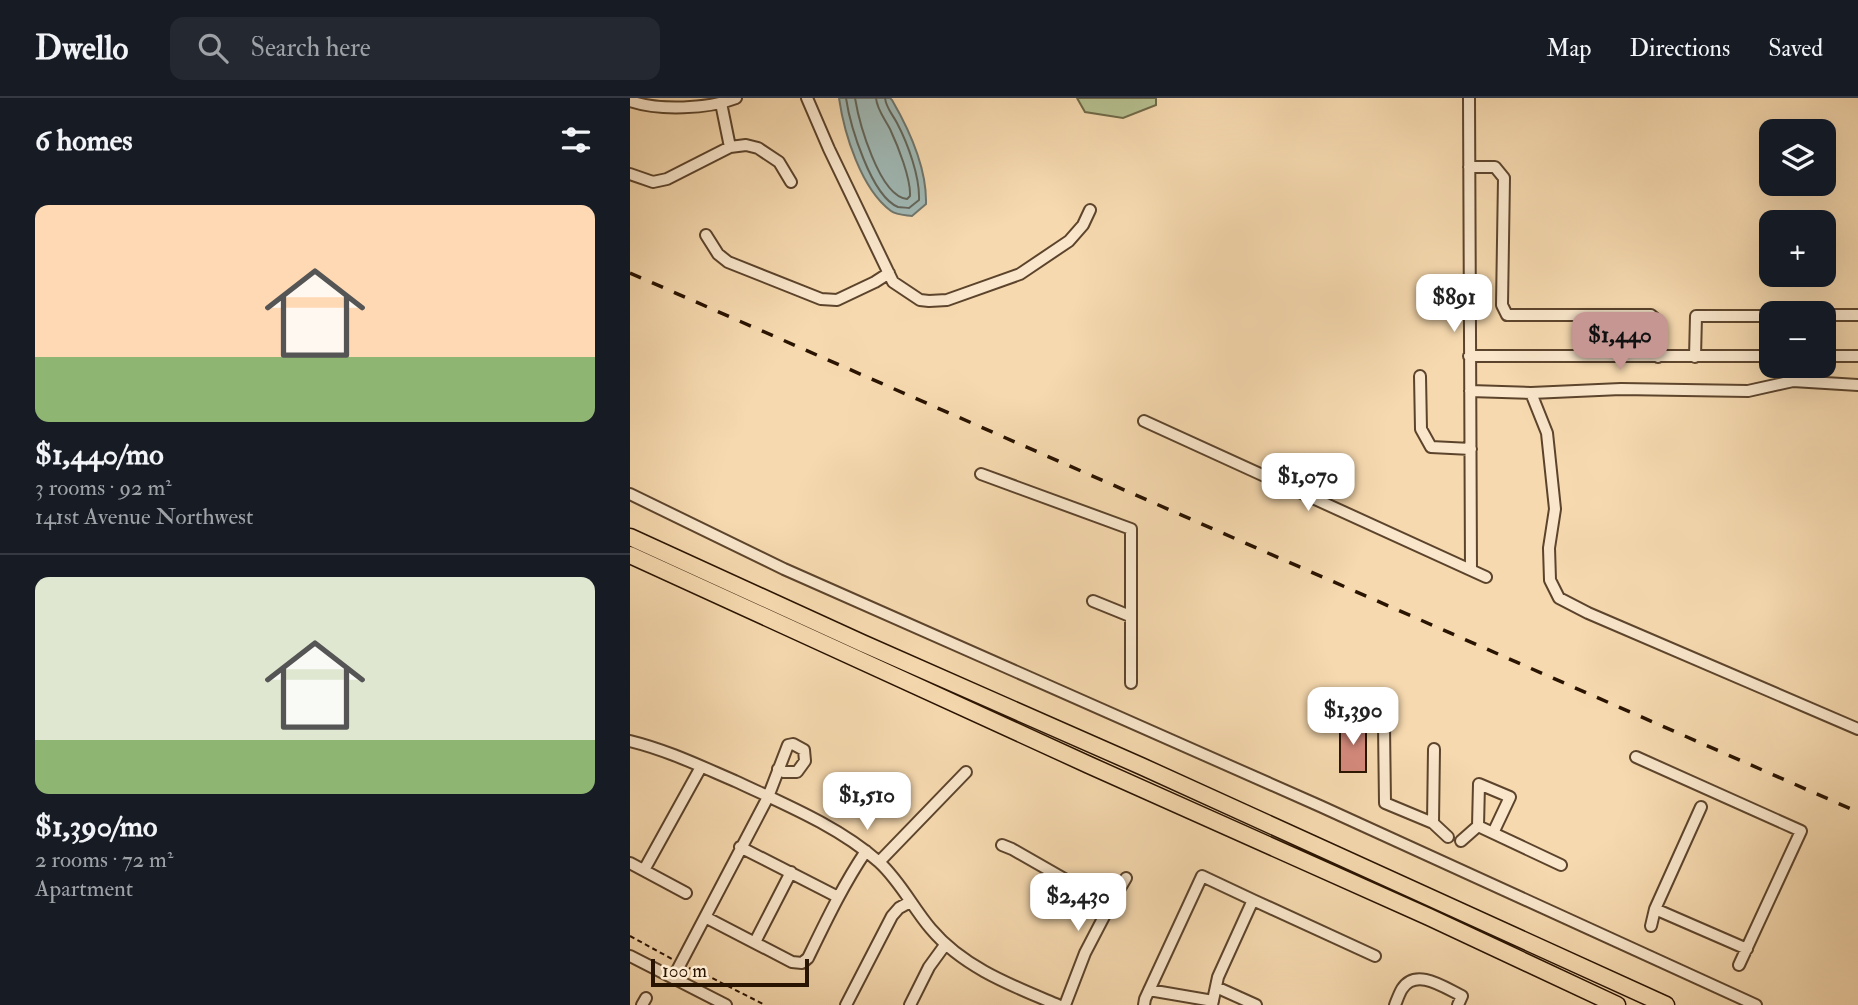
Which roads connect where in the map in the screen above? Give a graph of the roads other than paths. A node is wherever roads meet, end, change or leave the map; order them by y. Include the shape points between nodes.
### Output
1 (807, 98) edge
2 (1469, 98) edge
3 (728, 100) edge
4 (630, 101) edge
5 (730, 147) junction
6 (1469, 167) junction
7 (630, 174) edge
8 (791, 183) dead end
9 (1090, 210) dead end
10 (706, 235) dead end
11 (891, 278) junction
12 (1836, 315) edge
13 (1858, 315) edge
14 (1759, 316) edge
15 (1469, 356) junction
16 (1759, 356) edge
17 (1836, 356) edge
18 (1858, 356) edge
19 (1658, 357) junction
20 (1695, 357) junction
21 (1420, 376) dead end
22 (1858, 385) edge
23 (1471, 391) junction
24 (1531, 393) junction
25 (1144, 421) dead end
26 (1471, 449) junction
27 (981, 474) dead end
28 (630, 494) edge
29 (630, 537) edge
30 (630, 555) edge
31 (1471, 570) junction
32 (1486, 577) dead end
33 (1093, 601) dead end
34 (1130, 616) junction
35 (1131, 682) dead end
36 (1384, 726) dead end
37 (1858, 729) edge
38 (630, 741) edge
39 (1434, 749) dead end
40 (1636, 757) dead end
41 (701, 767) junction
42 (778, 769) dead end
43 (966, 772) dead end
44 (768, 797) junction
45 (1701, 807) dead end
46 (1433, 823) junction
47 (1478, 826) junction
48 (1493, 833) junction
49 (1448, 837) dead end
50 (1461, 841) dead end
51 (1002, 845) dead end
52 (740, 847) junction
53 (866, 851) junction
54 (879, 862) junction
55 (630, 863) edge
56 (1561, 865) dead end
57 (644, 870) junction
58 (791, 872) junction
59 (1126, 878) dead end
60 (686, 892) dead end
61 (838, 897) junction
62 (1253, 900) junction
63 (910, 902) junction
64 (1110, 905) junction
65 (1655, 909) junction
66 (705, 917) junction
67 (1651, 926) dead end
68 (755, 942) junction
69 (945, 944) junction
70 (1747, 949) junction
71 (630, 956) edge
72 (1375, 956) dead end
73 (1739, 965) dead end
74 (673, 978) junction
75 (1216, 987) junction
76 (1149, 990) junction
77 (1035, 1000) edge
78 (1460, 1000) edge
79 (1212, 1003) edge
80 (726, 1005) edge
81 (846, 1005) edge
82 (910, 1005) edge
83 (1058, 1005) edge
84 (1065, 1005) edge
85 (1144, 1005) edge
86 (1256, 1005) edge
87 (1395, 1005) edge
88 (1616, 1005) edge
89 (1666, 1005) edge
90 (1756, 1005) edge

1 - 11 street
2 - 6 street
3 - 4 street via 682,108
3 - 5 street
5 - 7 street via 667,179 653,182
5 - 8 street via 758,148 779,162
6 - 15 street
6 - 19 street via 1495,167 1504,178 1502,305 1507,315 1651,315 1658,321
9 - 11 street via 1069,241 1020,274 947,300 920,300
10 - 11 street via 728,262 821,299 837,300
12 - 13 street
14 - 20 street via 1696,316
15 - 19 street
15 - 23 street
16 - 20 street
17 - 18 street
19 - 20 street
21 - 26 street via 1422,429 1431,447
22 - 24 street via 1793,382 1748,391
23 - 24 street
23 - 26 street
24 - 37 street via 1546,433 1555,509 1550,580 1559,598
25 - 31 street
26 - 31 street
27 - 34 street via 1131,529
28 - 90 street via 784,569
29 - 89 highway
30 - 88 highway
31 - 32 street
33 - 34 street
34 - 35 street
36 - 46 street via 1385,803
38 - 41 street
39 - 46 street
40 - 70 street via 1801,831
41 - 44 street
41 - 57 street
42 - 44 street
43 - 54 street
44 - 52 street
44 - 53 street
45 - 65 street
46 - 49 street
47 - 48 street
47 - 48 street via 1479,784 1510,797
47 - 50 street
48 - 56 street
51 - 64 street
52 - 58 street
52 - 66 street
53 - 54 street
53 - 61 street
54 - 63 street
55 - 57 street
57 - 60 street
58 - 61 street
58 - 68 street
59 - 64 street
61 - 68 street via 802,962 792,962
62 - 72 street
62 - 75 street
62 - 76 street via 1202,876
63 - 69 street
63 - 81 street via 892,916
64 - 84 street
65 - 67 street
65 - 70 street
66 - 68 street
66 - 74 street
69 - 77 street
69 - 82 street
70 - 73 street
71 - 74 street
74 - 80 street
75 - 79 street
75 - 86 street
76 - 79 street
76 - 85 street
77 - 83 street
78 - 87 street via 1427,980 1413,979

